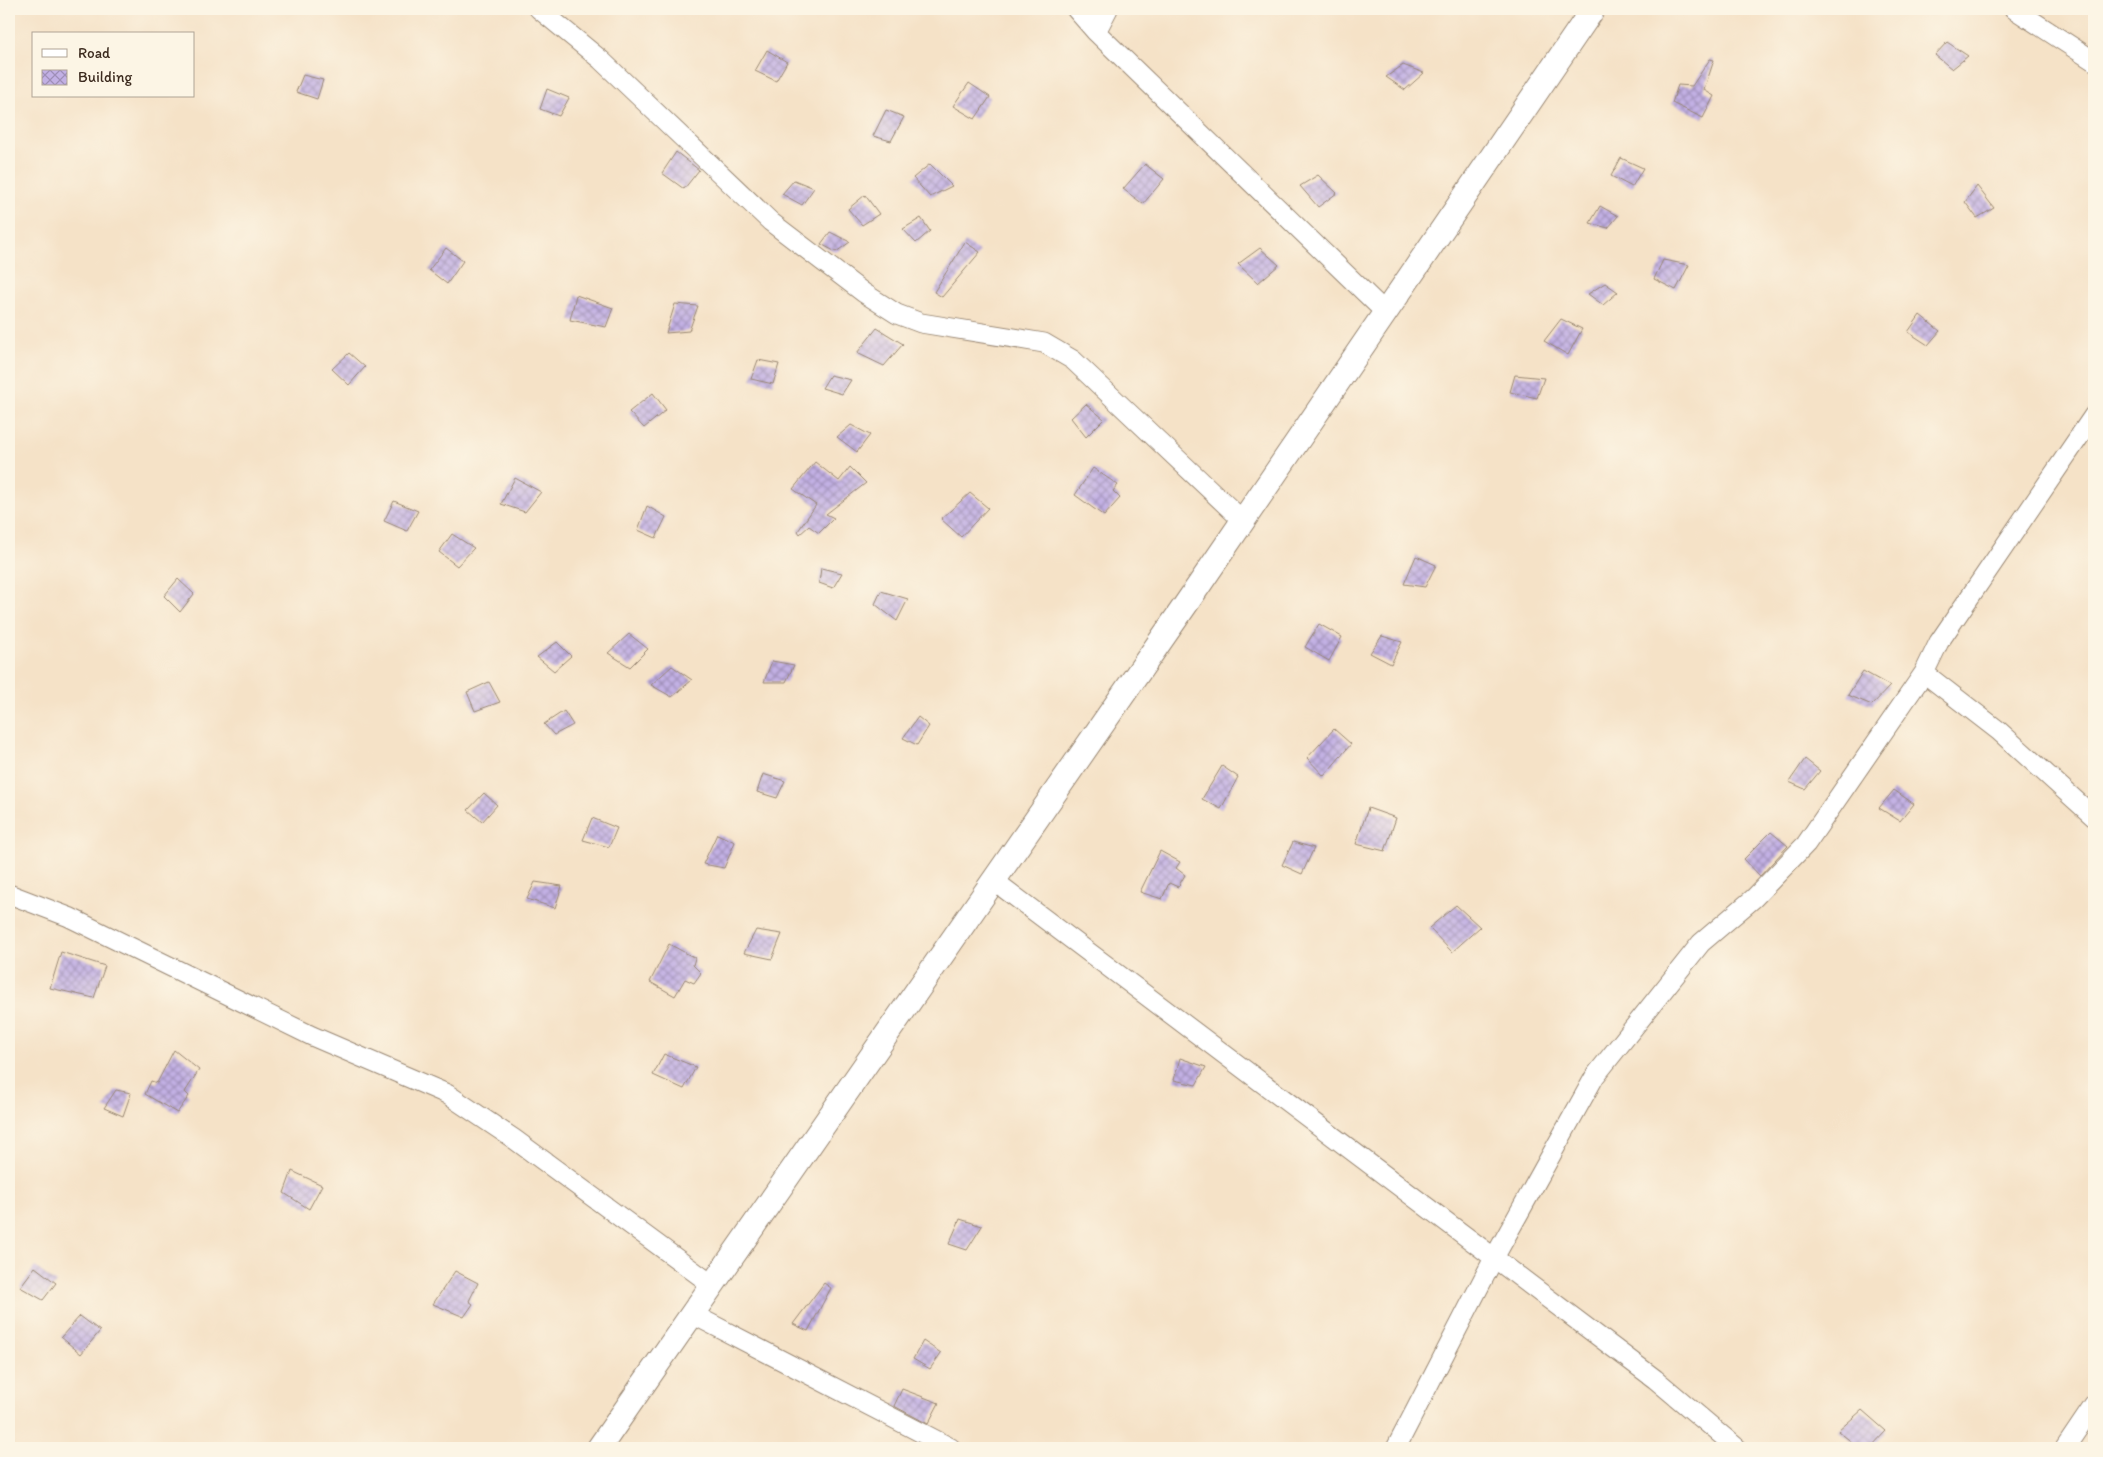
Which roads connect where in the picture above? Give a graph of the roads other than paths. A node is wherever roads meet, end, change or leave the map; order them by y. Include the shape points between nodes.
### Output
1 (539, 9) edge
2 (1076, 9) edge
3 (1108, 9) edge
4 (1593, 9) edge
5 (2014, 9) edge
6 (1096, 32) junction
7 (2094, 61) edge
8 (1385, 312) junction
9 (2094, 415) edge
10 (1242, 520) junction
11 (1924, 673) junction
12 (2094, 817) edge
13 (993, 880) junction
14 (9, 894) edge
15 (1494, 1258) junction
16 (711, 1284) junction
17 (692, 1314) junction
18 (2094, 1405) edge
19 (599, 1448) edge
20 (951, 1448) edge
21 (1396, 1448) edge
22 (1737, 1448) edge
23 (2065, 1448) edge

1 - 10 street via 601,60 771,222 864,294 897,314 921,323 1044,343 1073,360
2 - 6 street
3 - 6 street
4 - 8 main road
5 - 7 street
6 - 8 street
8 - 10 main road
9 - 11 street via 1939,642
10 - 13 main road
11 - 12 street via 1999,731
11 - 15 street via 1806,844 1754,898 1701,943 1596,1076
13 - 15 street
13 - 16 main road
14 - 16 street via 69,917 312,1036 447,1094 514,1139
15 - 21 street
15 - 22 street via 1655,1379
16 - 17 main road
17 - 19 main road
17 - 20 street
18 - 23 street

